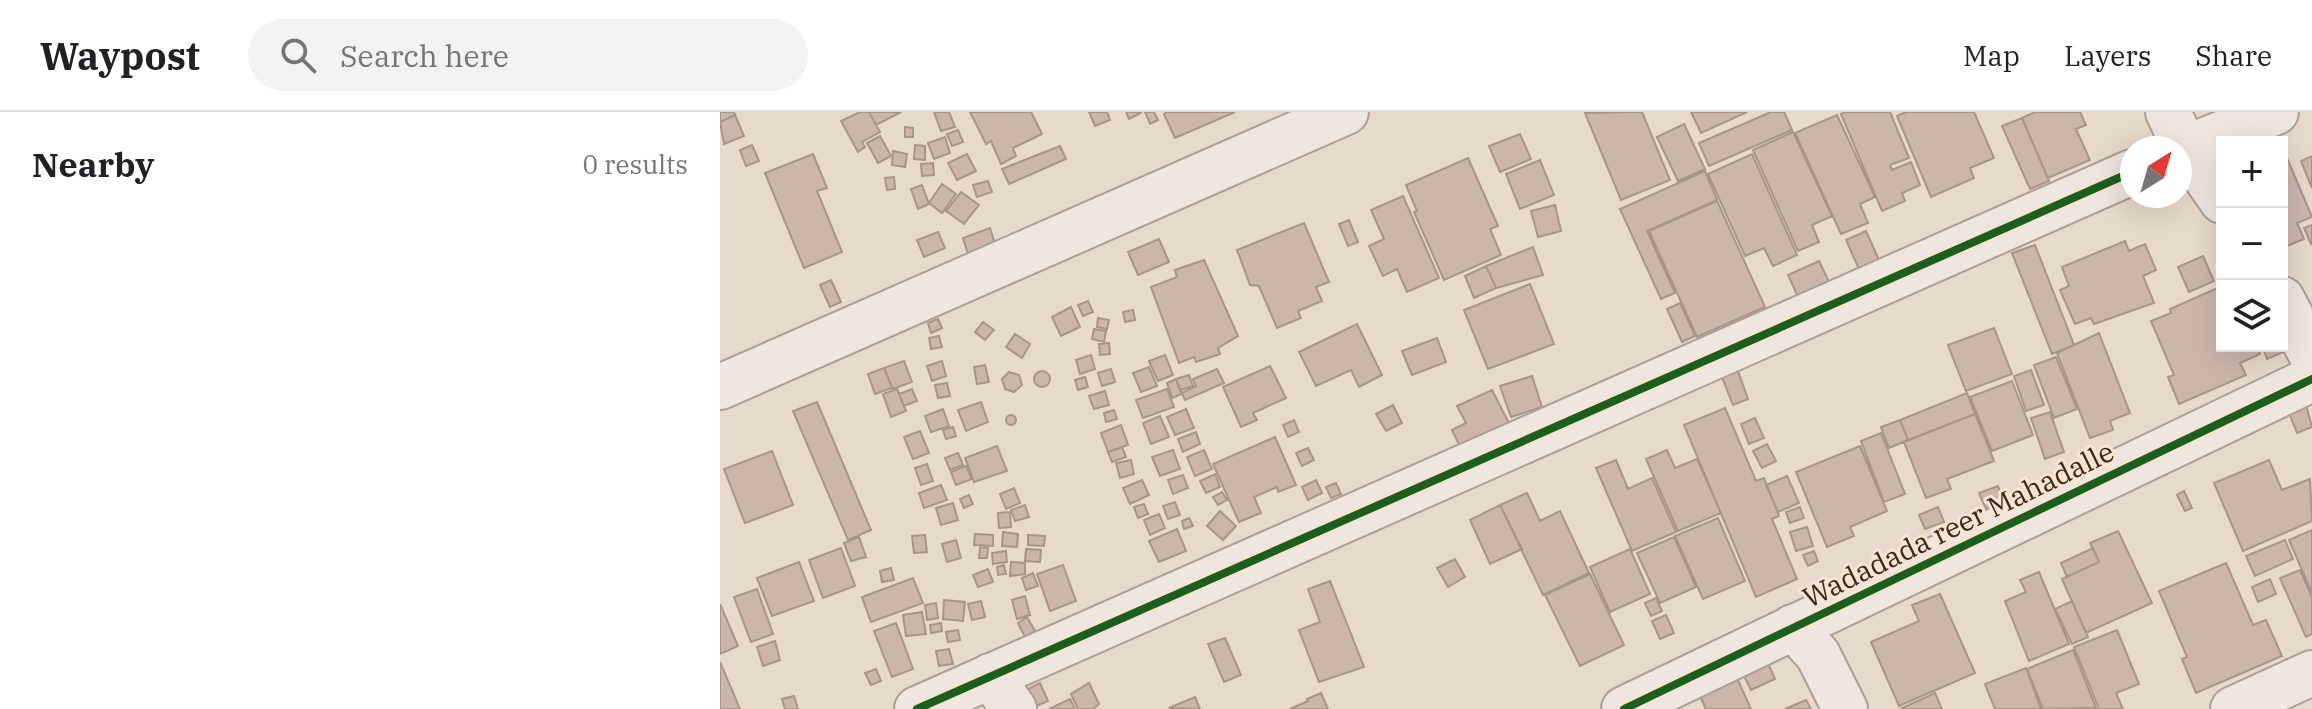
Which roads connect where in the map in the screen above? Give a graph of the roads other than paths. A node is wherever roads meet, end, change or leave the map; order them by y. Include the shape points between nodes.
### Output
1 (1346, 112) edge
2 (2276, 112) edge
3 (2182, 136) edge
4 (2192, 157) edge
5 (2120, 178) edge
6 (2216, 192) edge
7 (2288, 310) edge
8 (2312, 356) edge
9 (2312, 379) edge
10 (720, 387) edge
11 (1793, 627) junction
12 (2312, 673) edge
13 (1002, 693) edge
14 (917, 709) edge
15 (1624, 709) edge
16 (1845, 709) edge
17 (2233, 709) edge

1 - 10 street
2 - 3 street
4 - 6 street
5 - 13 street
7 - 8 street
9 - 11 street, Wadadada reer Mahadalle
11 - 15 street, Wadadada reer Mahadalle
11 - 16 street via 1818,655
12 - 17 street
13 - 14 street

